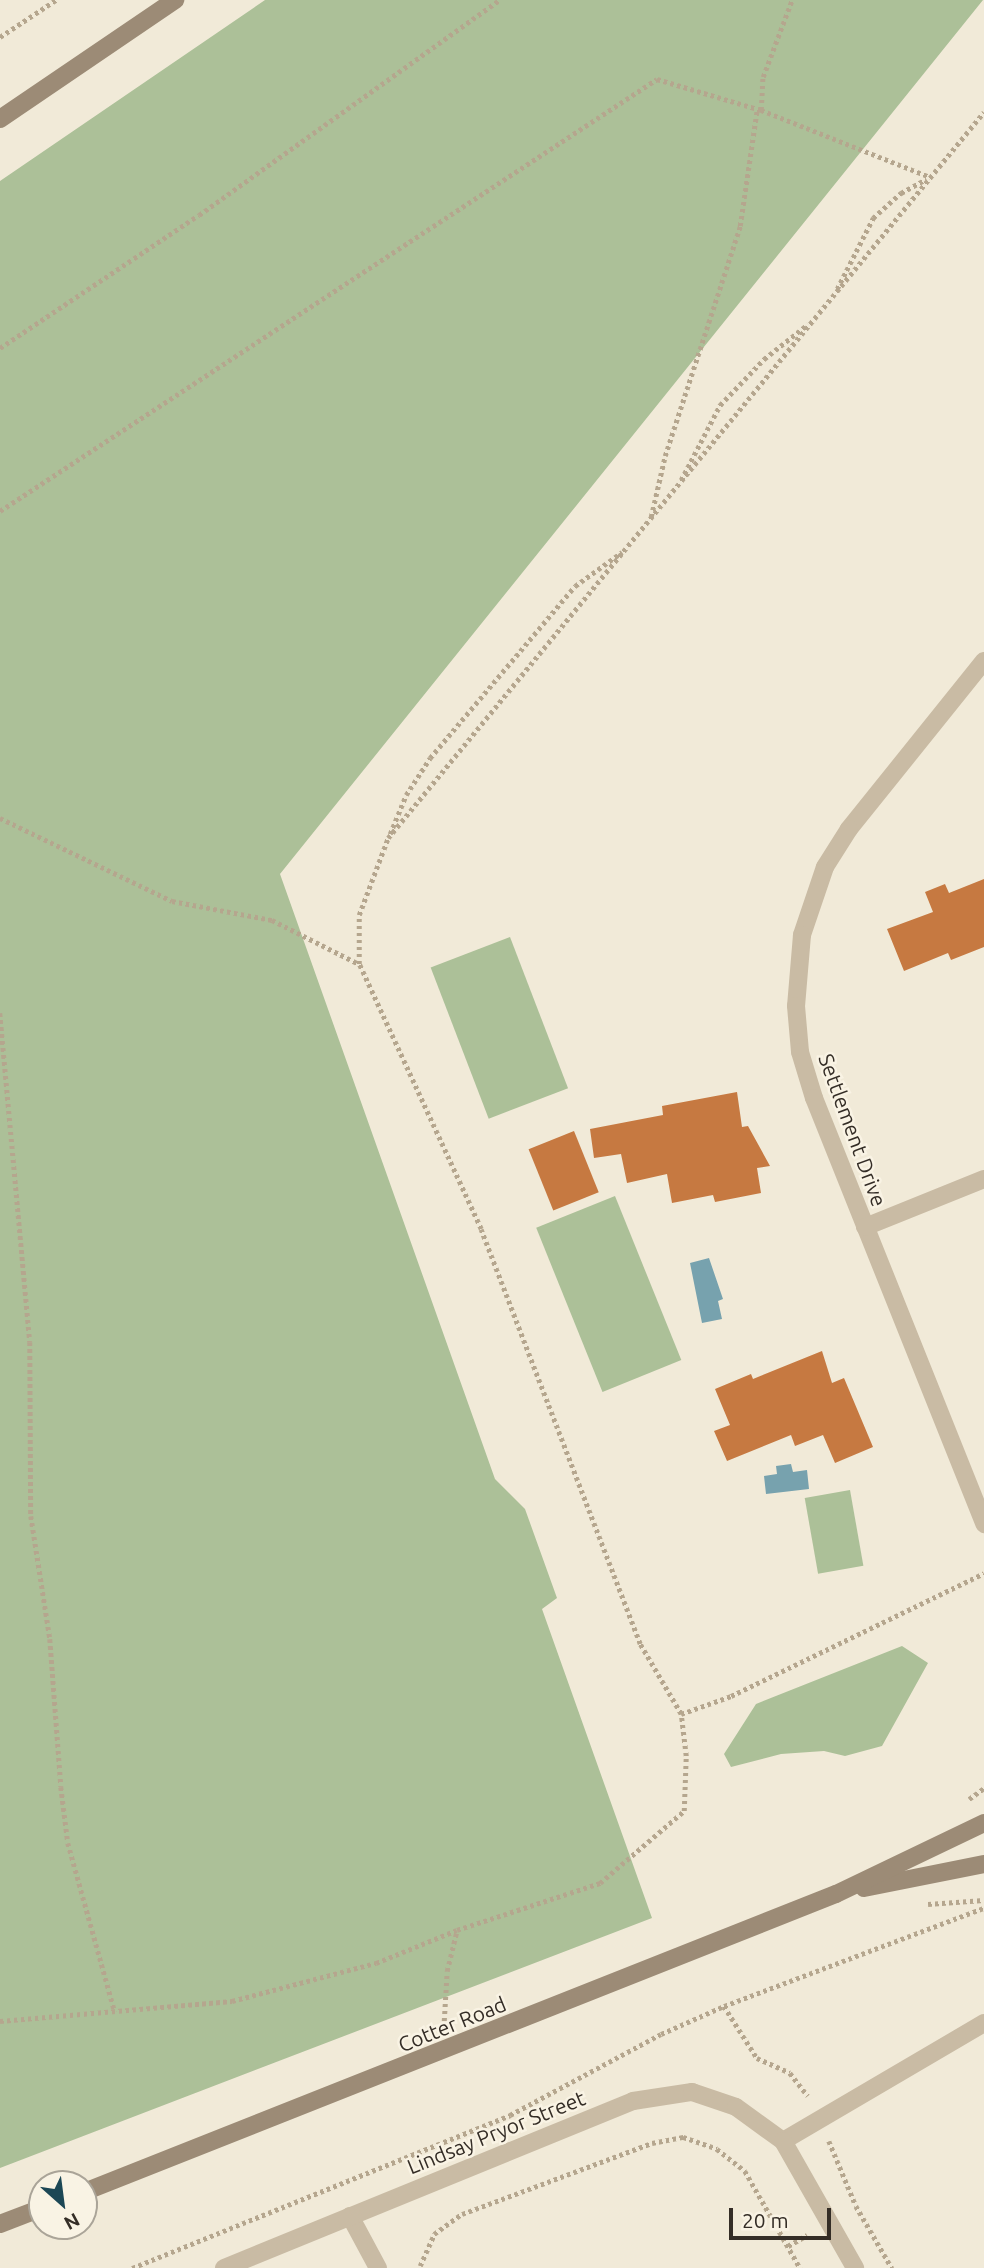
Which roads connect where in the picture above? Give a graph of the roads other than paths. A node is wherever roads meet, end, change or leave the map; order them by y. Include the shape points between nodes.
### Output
1 (175, 0) edge
2 (0, 119) edge
3 (984, 661) edge
4 (984, 1179) edge
5 (865, 1227) junction
6 (984, 1524) edge
7 (984, 1823) edge
8 (984, 1864) edge
9 (836, 1894) junction
10 (984, 2023) edge
11 (783, 2141) junction
12 (98, 2187) edge
13 (28, 2213) edge
14 (350, 2216) junction
15 (0, 2224) edge
16 (224, 2268) edge
17 (378, 2268) edge
18 (855, 2268) edge

1 - 2 main road
3 - 5 street, Settlement Drive via 849,829 825,867 802,936 796,1006 800,1052
4 - 5 street
5 - 6 street, Settlement Drive
7 - 9 main road, Cotter Road
8 - 9 main road, Cotter Road
9 - 12 main road, Cotter Road
10 - 11 street
11 - 14 street, Lindsay Pryor Street via 736,2107 692,2092 633,2101
11 - 18 street, Lindsay Pryor Street
13 - 15 main road
14 - 16 street, Lindsay Pryor Street
14 - 17 street

